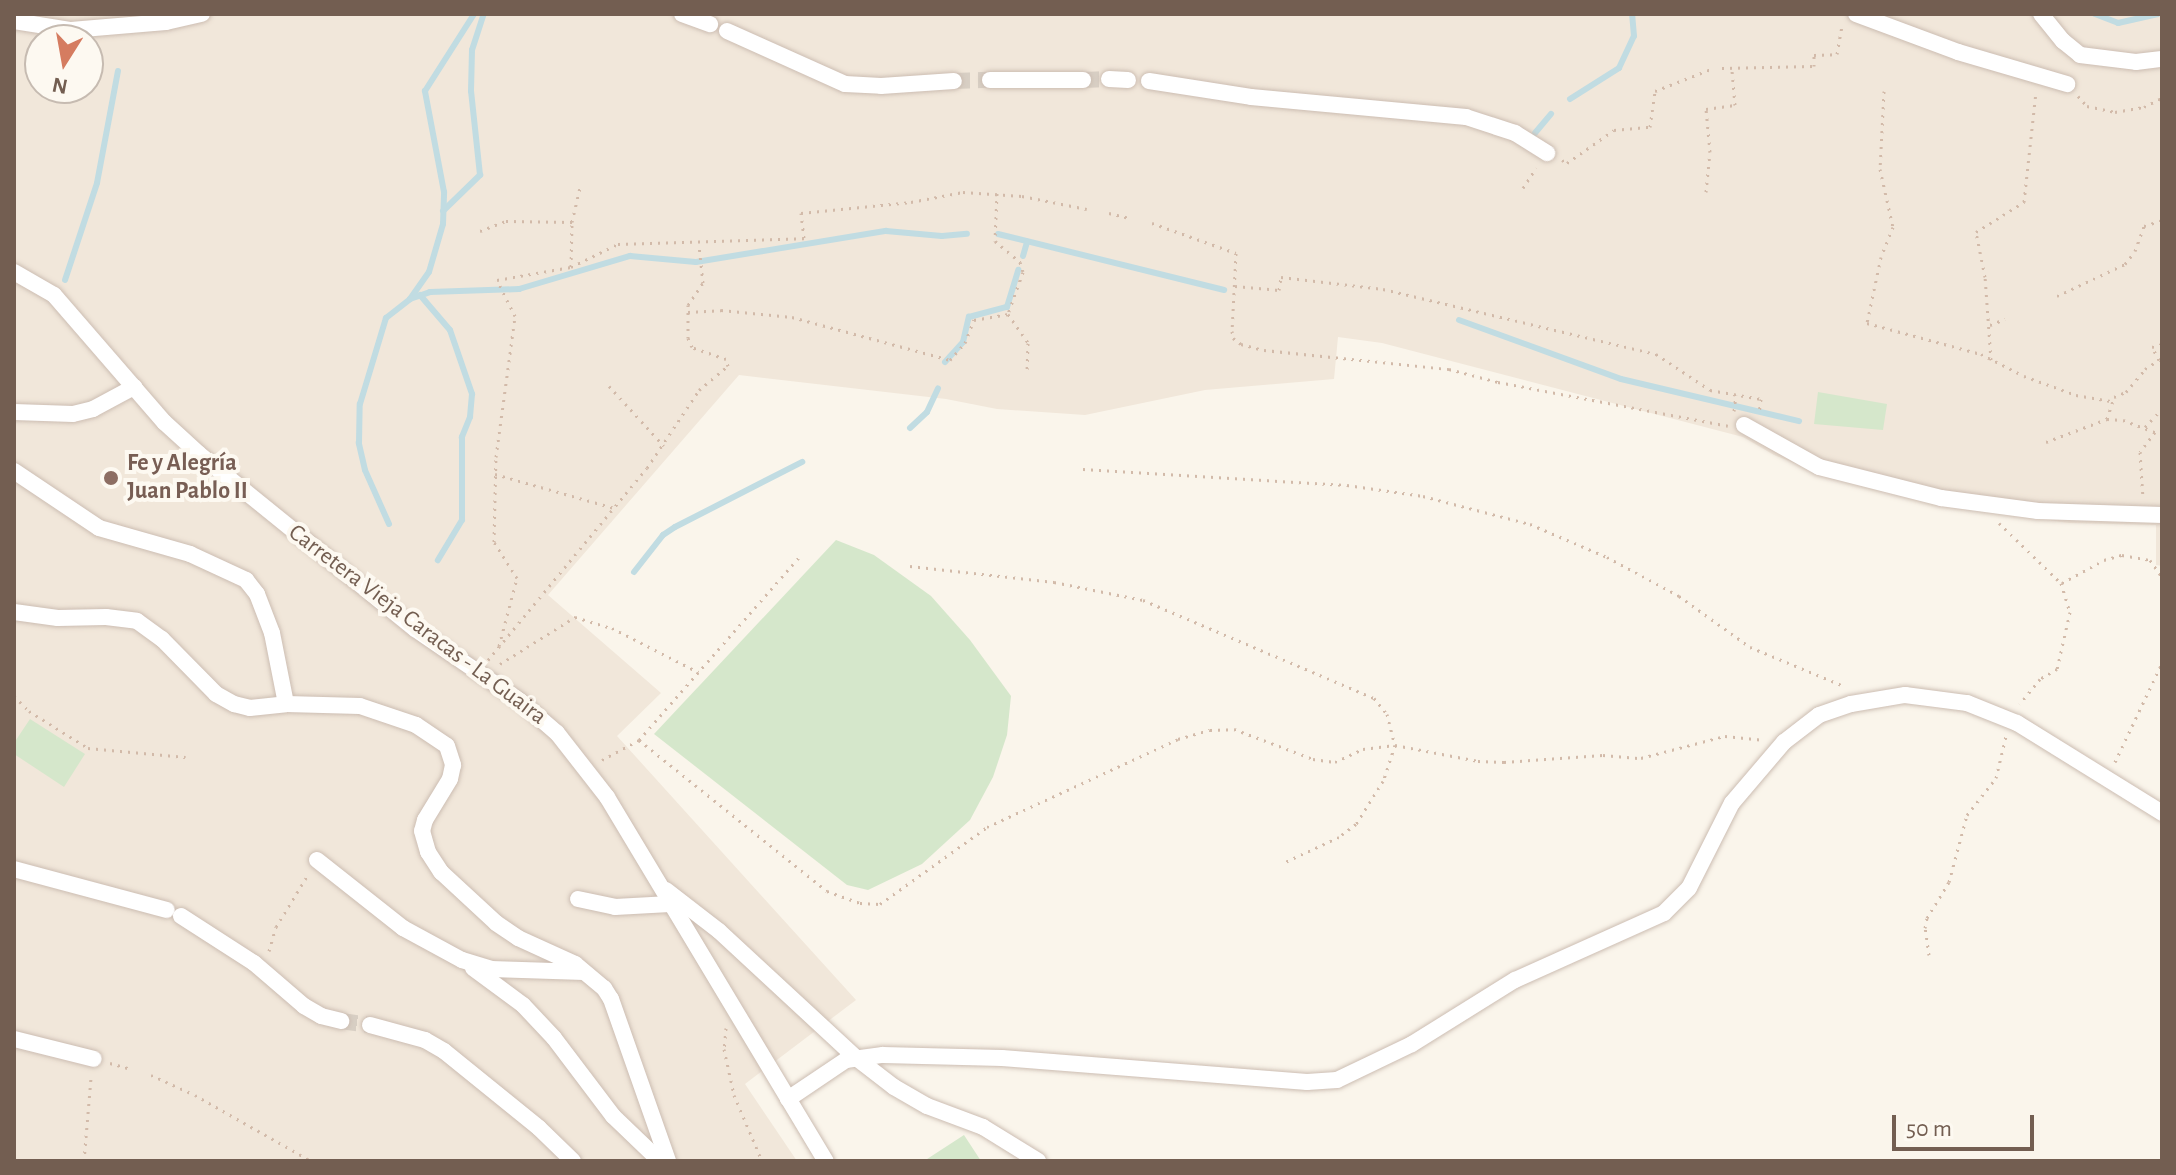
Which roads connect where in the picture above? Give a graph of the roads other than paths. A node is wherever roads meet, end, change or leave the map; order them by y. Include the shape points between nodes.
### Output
1 (202, 14) edge
2 (682, 14) edge
3 (1856, 14) edge
4 (2041, 14) edge
5 (14, 21) edge
6 (710, 24) dead end
7 (727, 31) dead end
8 (2162, 59) edge
9 (1109, 79) tunnel mouth
10 (990, 80) tunnel mouth
11 (1083, 80) tunnel mouth
12 (1128, 80) dead end
13 (954, 81) tunnel mouth
14 (1149, 81) dead end
15 (2067, 84) road end
16 (1547, 153) road end
17 (14, 272) edge
18 (134, 387) junction
19 (14, 412) edge
20 (1744, 425) road end
21 (14, 471) edge
22 (2162, 515) edge
23 (14, 612) edge
24 (286, 704) junction
25 (2162, 813) edge
26 (317, 860) road end
27 (14, 869) edge
28 (658, 884) junction
29 (578, 899) dead end
30 (670, 904) junction
31 (462, 960) junction
32 (586, 972) junction
33 (341, 1021) tunnel mouth
34 (370, 1025) tunnel mouth
35 (14, 1039) edge
36 (855, 1057) junction
37 (94, 1059) road end
38 (788, 1099) junction
39 (573, 1161) edge
40 (660, 1161) edge
41 (668, 1161) edge
42 (826, 1161) edge
43 (1038, 1161) edge

1 - 5 street via 71,30
2 - 6 street
3 - 15 street
4 - 8 street via 2080,55 2136,62
7 - 13 street via 845,84
9 - 12 street
10 - 11 street
14 - 16 street via 1251,97 1466,117 1515,133
17 - 18 street, Carretera Vieja Caracas - La Guaira via 54,295
18 - 19 street via 73,414
18 - 28 street, Carretera Vieja Caracas - La Guaira via 199,454 415,629 542,718 607,797
20 - 22 street via 1819,467 1981,504
21 - 24 street via 99,528 190,554 246,580 272,633
23 - 24 street via 137,621 216,694 250,708
24 - 32 street via 360,706 416,725 447,746 453,765 450,779 422,831 428,852 441,872 496,923
25 - 36 street via 2009,720 1949,698 1877,699 1819,715 1784,742 1732,803 1689,888 1664,913 1522,977 1412,1044 1337,1080 1002,1058
26 - 31 street via 403,928
27 - 33 street via 174,913 212,932 304,1006
28 - 30 street, Carretera Vieja Caracas - La Guaira
28 - 36 street via 719,931
29 - 30 street via 615,907
30 - 38 street, Carretera Vieja Caracas - La Guaira
31 - 32 street via 491,969
31 - 40 street via 523,1005 613,1116
32 - 41 street via 611,999
34 - 39 street via 425,1040 444,1051
35 - 37 street
36 - 38 street
36 - 43 street via 927,1106 983,1127
38 - 42 street, Carretera Vieja Caracas - La Guaira

